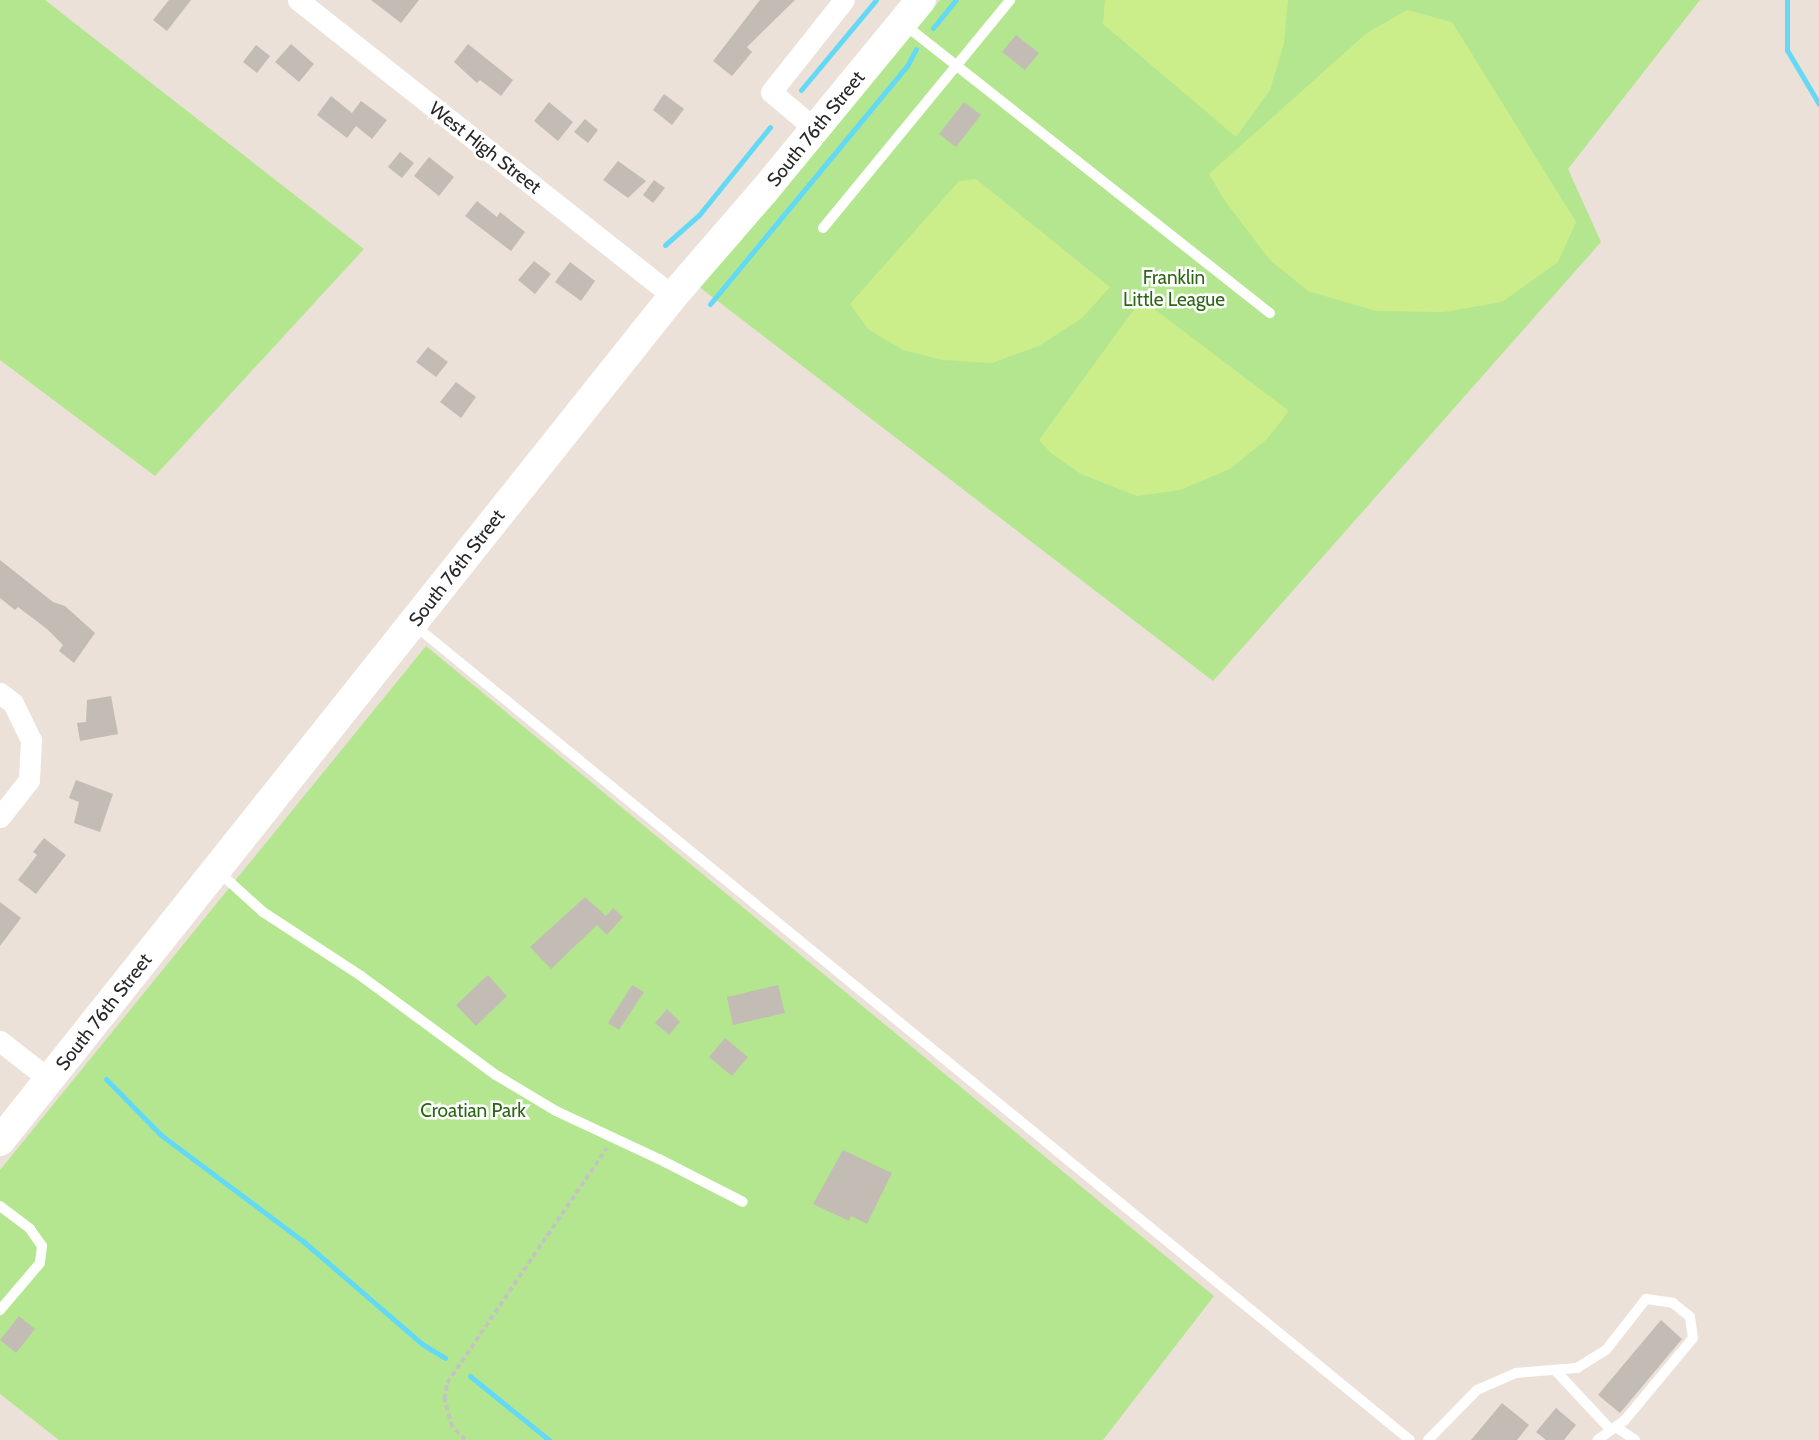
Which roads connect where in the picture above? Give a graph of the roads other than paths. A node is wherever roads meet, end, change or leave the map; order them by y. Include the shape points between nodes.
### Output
1 (844, 0) edge
2 (1010, 0) edge
3 (309, 3) edge
4 (912, 11) edge
5 (956, 65) junction
6 (815, 129) junction
7 (823, 228) dead end
8 (673, 296) junction
9 (1270, 313) dead end
10 (412, 623) junction
11 (0, 693) edge
12 (0, 817) edge
13 (217, 870) junction
14 (0, 1041) edge
15 (50, 1080) junction
16 (0, 1141) edge
17 (743, 1202) dead end
18 (0, 1206) edge
19 (0, 1310) edge
20 (1555, 1370) junction
21 (1614, 1428) junction
22 (1410, 1440) edge
23 (1428, 1440) edge
24 (1597, 1440) edge
25 (1635, 1440) edge

1 - 6 street via 771,92
2 - 5 lane
3 - 8 street, West High Street
4 - 5 lane
4 - 6 main road, South 76th Street
5 - 7 lane
5 - 9 lane
6 - 8 main road, South 76th Street
8 - 10 main road, South 76th Street
10 - 13 main road, South 76th Street
10 - 22 lane
11 - 12 street via 13,703 31,740 29,780
13 - 15 main road, South 76th Street
13 - 17 lane via 263,912 496,1075 556,1111
14 - 15 street
15 - 16 main road, South 76th Street
18 - 19 lane via 30,1229 42,1246 40,1263
20 - 21 lane
20 - 21 lane via 1577,1368 1606,1350 1646,1299 1673,1303 1690,1317 1693,1338
20 - 23 lane via 1516,1373 1477,1390
21 - 24 lane
21 - 25 lane

